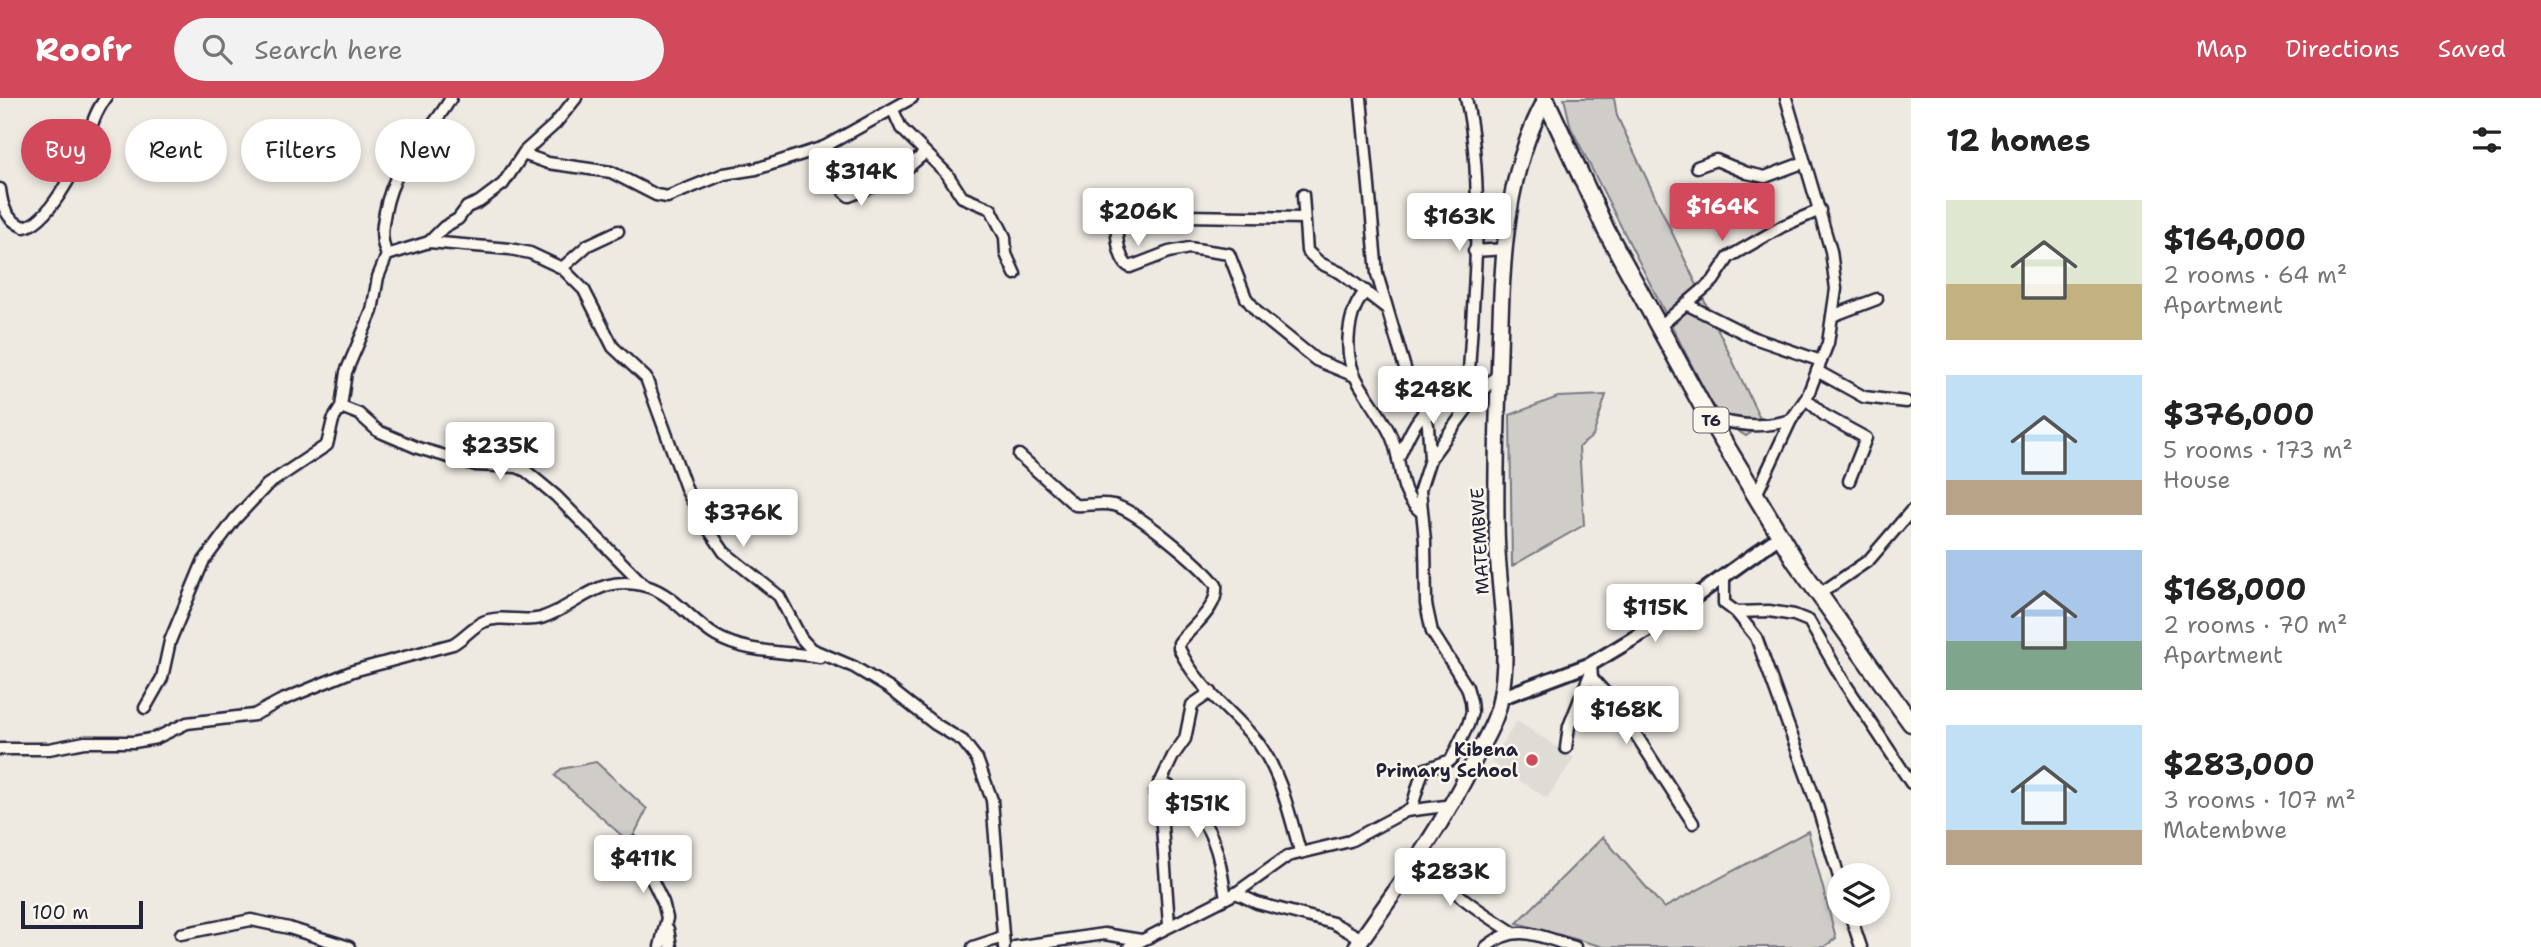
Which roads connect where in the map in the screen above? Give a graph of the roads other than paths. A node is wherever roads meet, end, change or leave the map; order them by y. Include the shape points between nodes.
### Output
1 (106, 98) edge
2 (451, 98) edge
3 (576, 98) edge
4 (912, 98) edge
5 (1361, 98) edge
6 (1466, 98) edge
7 (1786, 98) edge
8 (1546, 99) edge
9 (893, 110) junction
10 (824, 147) junction
11 (925, 153) junction
12 (523, 154) junction
13 (1805, 162) junction
14 (1697, 167) dead end
15 (0, 188) edge
16 (1303, 195) dead end
17 (1820, 210) junction
18 (1304, 218) junction
19 (618, 231) dead end
20 (429, 242) junction
21 (1506, 249) junction
22 (1474, 251) junction
23 (387, 255) junction
24 (562, 268) junction
25 (1015, 274) dead end
26 (1366, 291) junction
27 (1877, 299) dead end
28 (1686, 304) junction
29 (1386, 308) junction
30 (1832, 316) junction
31 (1659, 327) junction
32 (1819, 366) junction
33 (1499, 373) junction
34 (1355, 376) junction
35 (1468, 392) junction
36 (1806, 399) junction
37 (1906, 402) dead end
38 (1471, 403) junction
39 (341, 407) junction
40 (1424, 410) junction
41 (1709, 418) junction
42 (1791, 420) junction
43 (1019, 455) dead end
44 (1398, 459) junction
45 (1430, 459) junction
46 (1849, 481) dead end
47 (1756, 495) junction
48 (1911, 511) edge
49 (1420, 512) junction
50 (1780, 536) junction
51 (1724, 575) junction
52 (645, 586) junction
53 (1818, 595) junction
54 (1736, 612) junction
55 (840, 661) junction
56 (1590, 669) junction
57 (1211, 692) junction
58 (1500, 698) junction
59 (145, 708) dead end
60 (1911, 723) edge
61 (1566, 748) dead end
62 (0, 749) edge
63 (1159, 783) junction
64 (1911, 783) edge
65 (1454, 804) junction
66 (1410, 810) junction
67 (1693, 823) dead end
68 (634, 843) dead end
69 (1300, 851) junction
70 (1421, 853) junction
71 (1835, 863) edge
72 (1236, 893) junction
73 (1226, 898) junction
74 (667, 918) junction
75 (1169, 925) junction
76 (1854, 926) edge
77 (1511, 931) junction
78 (181, 934) dead end
79 (1141, 940) junction
80 (1003, 942) edge
81 (1359, 943) edge
82 (349, 947) edge
83 (660, 947) edge
84 (671, 947) edge
85 (973, 947) edge
86 (1015, 947) edge
87 (1129, 947) edge
88 (1486, 947) edge
89 (1575, 947) edge
90 (1861, 947) edge

1 - 15 street via 78,159 48,212 37,222 24,227 11,219 2,205
2 - 23 street via 391,184 381,236
3 - 12 street
4 - 9 street
5 - 29 street via 1377,274
6 - 22 street via 1476,177
7 - 13 street
8 - 21 main road, MATEMBWE via 1519,159
8 - 31 highway, T6 via 1606,230
9 - 10 street
9 - 11 street via 901,128
10 - 11 street via 849,196 892,180
10 - 12 street via 756,169 724,174 663,197 611,172 548,163
11 - 25 street via 965,200 991,209
12 - 20 street via 503,184 467,207
13 - 14 street via 1765,177 1716,160
13 - 17 street
16 - 18 street
17 - 28 street via 1729,257 1713,281
17 - 30 street via 1836,289
18 - 26 street via 1305,245 1311,257
18 - 34 street via 1120,215 1116,223 1120,257 1130,267 1189,248 1229,254 1247,298 1259,314 1316,360
19 - 24 street via 588,244
20 - 23 street
20 - 24 street via 530,253
21 - 22 street
21 - 33 main road, MATEMBWE
22 - 35 street
23 - 39 street via 372,311 346,372
24 - 55 street via 584,290 613,347 646,378 687,491 705,524 731,559 779,596 805,644
26 - 29 street
26 - 34 street via 1352,312 1350,353
27 - 30 street
28 - 31 street
28 - 32 street
29 - 40 street via 1409,382
30 - 32 street
31 - 41 highway, T6
32 - 36 street
32 - 37 street via 1864,397
33 - 38 street
33 - 58 main road, MATEMBWE via 1497,531 1504,640
34 - 44 street via 1383,420
35 - 38 street
35 - 40 street
36 - 42 street
36 - 46 street via 1824,415 1866,438
38 - 45 street
39 - 52 street via 359,414 378,431 418,448 477,465 526,471
39 - 59 street via 324,448 267,485 203,562 170,641 162,678
40 - 44 street
40 - 45 street
41 - 42 street via 1749,427
41 - 47 highway, T6
42 - 47 street
43 - 57 street via 1075,505 1122,508 1211,578 1217,590 1212,603 1178,645
44 - 49 street via 1406,498
45 - 49 street via 1420,490
47 - 50 highway, T6
48 - 53 street via 1869,560
49 - 66 street via 1432,632 1467,687 1472,712 1451,760 1423,770
50 - 51 street
50 - 53 highway, T6
51 - 54 street via 1724,603
51 - 56 street
52 - 55 street via 729,642
52 - 62 street via 603,586 541,618 490,620 453,644 353,671 254,715 187,723 156,738 134,742
53 - 60 highway, T6
54 - 64 street via 1769,611 1809,621
54 - 71 street via 1756,638
55 - 80 street via 889,688 962,741 977,759 992,800
56 - 58 street
56 - 61 street via 1569,726
56 - 67 street
57 - 63 street via 1192,705 1185,739
57 - 69 street via 1269,759 1281,782
58 - 65 main road, MATEMBWE
63 - 73 street via 1169,786 1176,800 1191,808 1214,839
63 - 75 street via 1155,794 1162,826
65 - 66 street
65 - 70 main road, MATEMBWE
66 - 69 street via 1350,841
68 - 74 street
69 - 72 street
70 - 77 street via 1435,875 1472,907
70 - 81 main road, MATEMBWE
72 - 73 street
72 - 81 street via 1333,923
73 - 75 street
74 - 83 street
74 - 84 street
75 - 79 street
76 - 90 street
77 - 88 street
77 - 89 street
78 - 82 street via 251,920
79 - 86 street via 1104,934
79 - 87 street
80 - 85 street

